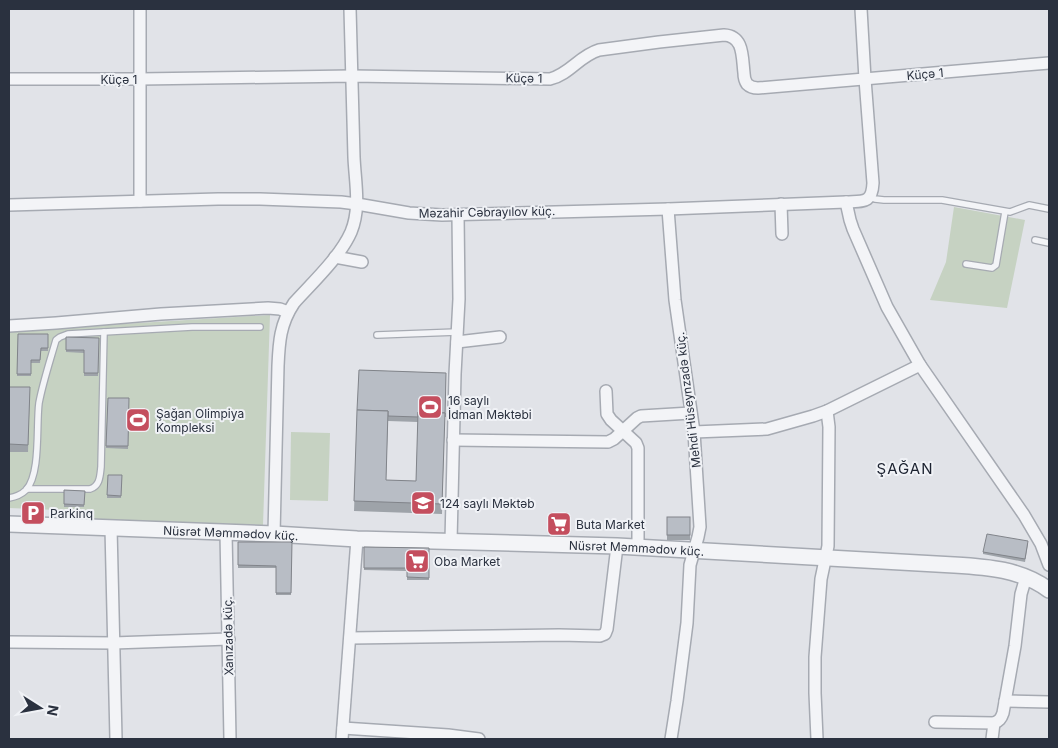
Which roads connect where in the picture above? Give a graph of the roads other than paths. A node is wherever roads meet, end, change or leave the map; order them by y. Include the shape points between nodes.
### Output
1 (140, 9) edge
2 (350, 9) edge
3 (861, 9) edge
4 (1049, 63) edge
5 (352, 76) junction
6 (9, 79) edge
7 (140, 79) junction
8 (864, 79) junction
9 (870, 197) junction
10 (140, 201) junction
11 (846, 202) junction
12 (357, 204) junction
13 (781, 204) junction
14 (9, 206) edge
15 (668, 209) junction
16 (1049, 209) edge
17 (1005, 212) junction
18 (458, 215) junction
19 (782, 234) dead end
20 (1035, 240) dead end
21 (1049, 243) edge
22 (335, 257) junction
23 (362, 262) dead end
24 (966, 264) dead end
25 (288, 312) junction
26 (9, 326) edge
27 (260, 327) dead end
28 (104, 332) junction
29 (377, 335) dead end
30 (457, 337) junction
31 (500, 338) dead end
32 (920, 365) junction
33 (606, 391) dead end
34 (826, 411) junction
35 (692, 413) junction
36 (623, 431) junction
37 (694, 432) junction
38 (453, 440) junction
39 (27, 490) junction
40 (9, 498) edge
41 (9, 524) edge
42 (110, 528) junction
43 (226, 533) junction
44 (274, 534) junction
45 (358, 538) junction
46 (451, 541) junction
47 (617, 546) junction
48 (638, 547) junction
49 (694, 551) junction
50 (826, 557) junction
51 (1049, 565) edge
52 (1026, 577) junction
53 (1049, 587) edge
54 (350, 638) junction
55 (228, 639) junction
56 (9, 642) edge
57 (113, 643) junction
58 (1005, 701) junction
59 (1049, 702) edge
60 (935, 722) dead end
61 (994, 723) junction
62 (343, 734) edge
63 (116, 739) edge
64 (230, 739) edge
65 (479, 739) edge
66 (671, 739) edge
67 (817, 739) edge
68 (992, 739) edge

1 - 7 street
2 - 5 street
3 - 8 street
4 - 8 street, Küçə 1
5 - 7 street, Küçə 1
5 - 8 street, Küçə 1 via 550,79 560,77 590,53 599,50 724,35 737,39 745,78 752,87
5 - 12 street
6 - 7 street, Küçə 1
7 - 10 street
8 - 9 street via 873,183
9 - 11 street, Məzahir Cəbrayılov küç.
9 - 17 lane via 942,200
10 - 12 street, Məzahir Cəbrayılov küç. via 260,199
10 - 14 street, Məzahir Cəbrayılov küç.
11 - 13 street, Məzahir Cəbrayılov küç.
11 - 32 street via 853,229 887,307
12 - 18 street, Məzahir Cəbrayılov küç. via 409,213
12 - 22 street via 351,232
13 - 15 street, Məzahir Cəbrayılov küç.
13 - 19 street
15 - 18 street, Məzahir Cəbrayılov küç.
15 - 35 street, Mehdi Hüseynzadə küç. via 676,300
16 - 17 lane via 1029,205
17 - 24 lane via 996,264 992,268
18 - 30 street
20 - 21 lane
22 - 23 street
22 - 25 street
25 - 26 street via 268,308
25 - 44 street via 280,338 278,366
27 - 28 lane
28 - 39 lane via 68,334 56,340 39,402 35,462
28 - 39 lane via 100,479 90,489
29 - 30 lane
30 - 31 street
30 - 38 street
32 - 34 street
32 - 51 street via 1024,515
33 - 36 street via 607,414
34 - 37 street via 767,429
34 - 50 street via 829,427
35 - 36 street via 641,416
35 - 37 street, Mehdi Hüseynzadə küç.
36 - 38 street via 603,443
36 - 48 street via 638,448
37 - 49 street, Mehdi Hüseynzadə küç. via 700,527
38 - 46 street
39 - 40 lane
41 - 42 street, Nüsrət Məmmədov küç. via 31,522
42 - 43 street, Nüsrət Məmmədov küç.
42 - 57 street
43 - 44 street, Nüsrət Məmmədov küç.
43 - 55 street, Xanızadə küç.
44 - 45 street, Nüsrət Məmmədov küç.
45 - 46 street, Nüsrət Məmmədov küç.
45 - 54 street
46 - 47 street, Nüsrət Məmmədov küç.
47 - 48 street, Nüsrət Məmmədov küç.
47 - 54 street via 607,629 600,636
48 - 49 street, Nüsrət Məmmədov küç.
49 - 50 street, Nüsrət Məmmədov küç.
49 - 66 street, Mehdi Hüseynzadə küç.
50 - 52 street, Nüsrət Məmmədov küç. via 984,567
50 - 67 street via 821,579 815,657
52 - 53 street, Nüsrət Məmmədov küç.
52 - 58 street
54 - 62 street
55 - 57 street
55 - 64 street, Xanızadə küç.
56 - 57 street
57 - 63 street
58 - 59 street
58 - 61 street via 1001,719
60 - 61 street
61 - 68 street
62 - 65 street via 448,735

